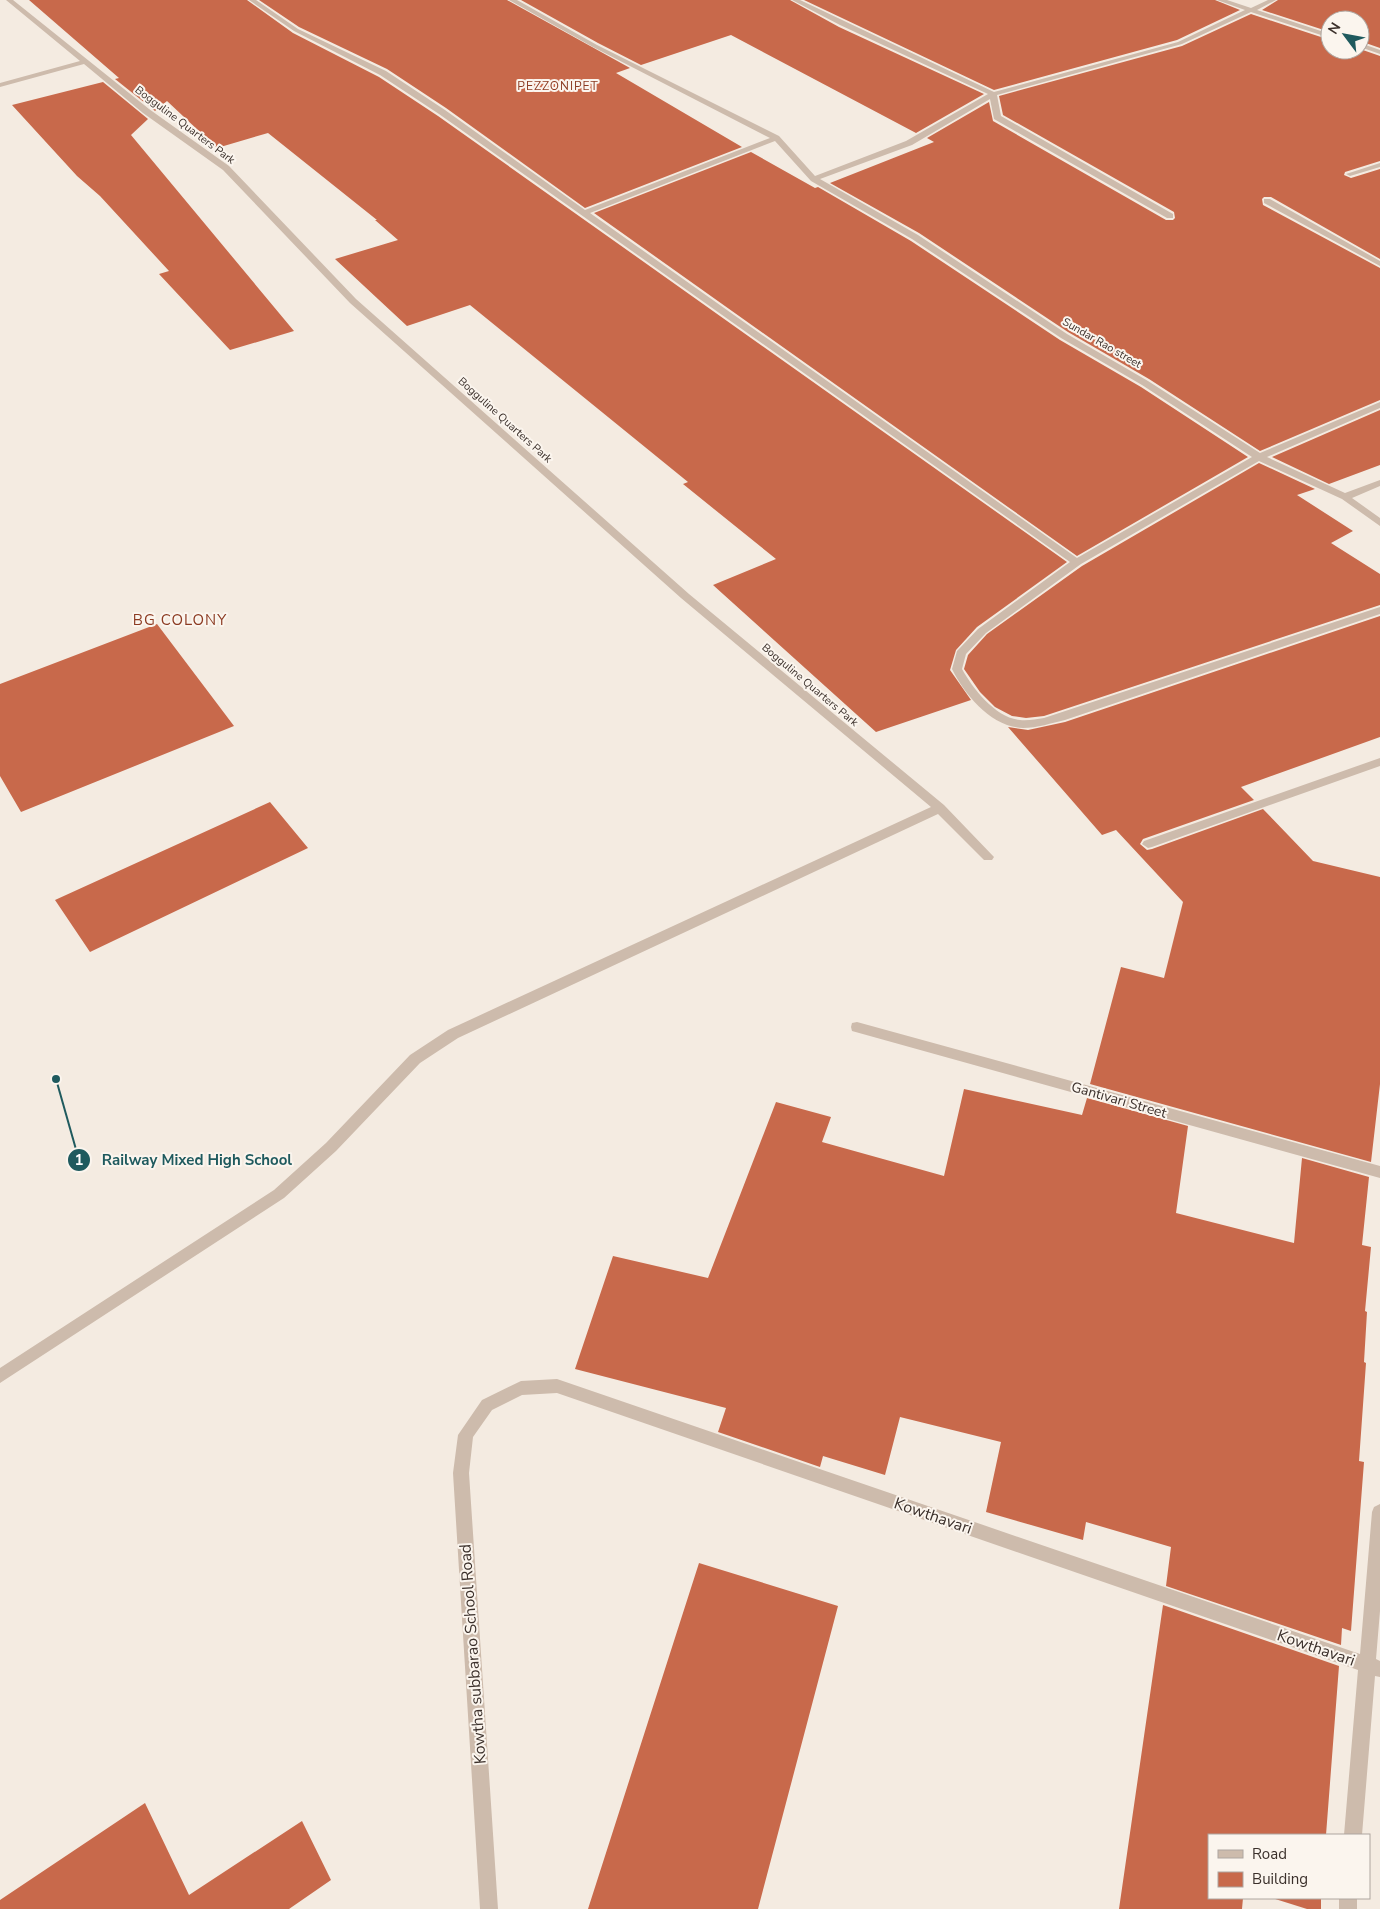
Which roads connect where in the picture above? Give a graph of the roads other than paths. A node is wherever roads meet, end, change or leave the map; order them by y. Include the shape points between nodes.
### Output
1 (9, 0) edge
2 (252, 0) edge
3 (512, 0) edge
4 (795, 0) edge
5 (1220, 0) edge
6 (1272, 0) edge
7 (1250, 11) junction
8 (1320, 33) edge
9 (86, 61) junction
10 (0, 85) edge
11 (993, 94) junction
12 (776, 138) junction
13 (1380, 164) edge
14 (1350, 174) dead end
15 (814, 179) junction
16 (1267, 201) dead end
17 (586, 212) junction
18 (1170, 216) dead end
19 (1380, 264) edge
20 (1380, 405) edge
21 (1259, 457) junction
22 (1380, 483) edge
23 (1345, 497) junction
24 (1380, 523) edge
25 (1077, 562) junction
26 (1380, 610) edge
27 (1379, 764) edge
28 (940, 808) junction
29 (1148, 844) dead end
30 (988, 857) dead end
31 (857, 1027) dead end
32 (1380, 1172) edge
33 (0, 1376) edge
34 (487, 1405) joint
35 (1380, 1512) edge
36 (1373, 1667) edge
37 (1353, 1834) edge
38 (489, 1909) edge

1 - 9 street, Bogguline Quarters Park
2 - 17 street via 296,30 383,73
3 - 12 street
4 - 11 street
5 - 7 street
6 - 7 street
7 - 8 street
7 - 11 street via 1180,43
9 - 10 street
9 - 28 street, Bogguline Quarters Park via 146,111 226,168 360,308 685,596
11 - 15 street via 909,143
11 - 18 street via 997,117
12 - 15 street, Sundar Rao street
12 - 17 street
13 - 14 street
15 - 21 street, Sundar Rao street via 915,237 1064,336 1146,383
16 - 19 street
17 - 25 street
20 - 21 street
21 - 23 street, Sundar Rao street
21 - 25 street
22 - 23 street
23 - 24 street, Sundar Rao street
25 - 26 street via 982,631 961,653 956,669 962,681 998,716 1016,724 1061,717
27 - 29 street
28 - 30 street, Bogguline Quarters Park
28 - 33 street via 453,1034 415,1059 331,1147 279,1194
31 - 32 street, Gantivari Street
34 - 36 street, Kowthavari via 521,1388 557,1386
34 - 38 street, Kowtha subbarao School Road via 466,1435 461,1473
35 - 36 street
36 - 37 street

